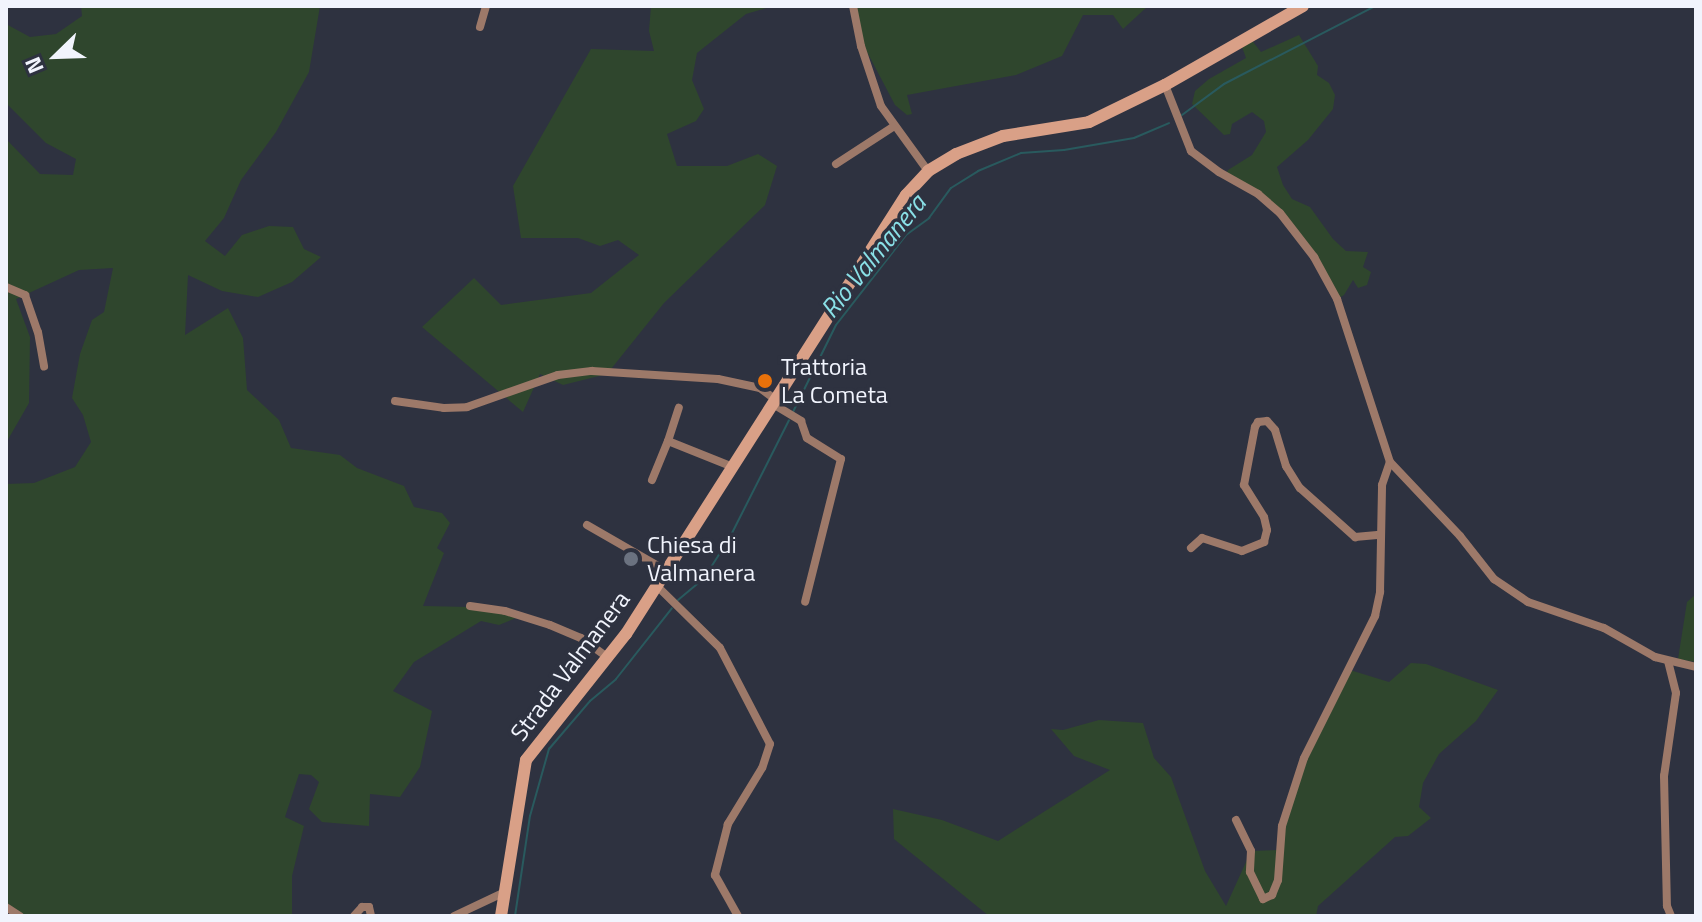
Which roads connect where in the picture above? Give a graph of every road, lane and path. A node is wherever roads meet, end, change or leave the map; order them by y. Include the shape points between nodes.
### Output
1 (486, 6) edge
2 (853, 6) edge
3 (1303, 6) edge
4 (480, 27) dead end
5 (1165, 85) junction
6 (893, 127) junction
7 (836, 164) dead end
8 (928, 171) junction
9 (6, 287) edge
10 (44, 366) dead end
11 (395, 401) dead end
12 (774, 402) junction
13 (679, 408) dead end
14 (668, 441) junction
15 (1390, 462) junction
16 (733, 467) junction
17 (652, 480) dead end
18 (587, 525) dead end
19 (1380, 535) junction
20 (1191, 548) dead end
21 (667, 571) junction
22 (657, 586) junction
23 (805, 602) dead end
24 (470, 606) dead end
25 (609, 658) junction
26 (1668, 661) junction
27 (1696, 667) edge
28 (1236, 820) dead end
29 (505, 892) junction
30 (6, 907) edge
31 (20, 916) edge
32 (354, 916) edge
33 (371, 916) edge
34 (454, 916) edge
35 (501, 916) edge
36 (738, 916) edge
37 (1671, 916) edge

1 - 4 street
2 - 6 street via 872,84
3 - 5 street, Strada Valmanera
5 - 8 street, Strada Valmanera via 1089,122 1003,136
5 - 15 street via 1185,143 1199,160 1258,194 1314,257 1337,299
6 - 7 street
6 - 8 street
8 - 12 street, Strada Valmanera via 882,229
9 - 10 street via 25,295
11 - 12 street via 467,407 558,375 592,371 718,379 760,388
12 - 16 street, Strada Valmanera
12 - 23 street via 801,421 807,438 841,459
13 - 14 street
14 - 16 street
14 - 17 street
15 - 19 street via 1382,485
15 - 26 street via 1504,588 1528,602 1604,628
16 - 21 street, Strada Valmanera
18 - 21 street
19 - 20 street via 1355,537 1300,488 1267,421 1255,427 1244,477 1247,492 1264,517 1264,542 1242,551 1202,538
19 - 28 street via 1375,616 1304,758 1282,826 1278,880 1272,895 1263,899 1250,872 1251,851
21 - 22 street, Strada Valmanera
22 - 25 street, Strada Valmanera
22 - 36 street via 720,648 770,744 762,768 728,824 715,875
24 - 25 street via 550,625
25 - 29 street, Strada Valmanera via 526,760
26 - 27 street
26 - 37 street via 1676,693 1664,776 1665,879
29 - 34 street
29 - 35 street, Strada Valmanera
30 - 31 street
32 - 33 street via 369,907

